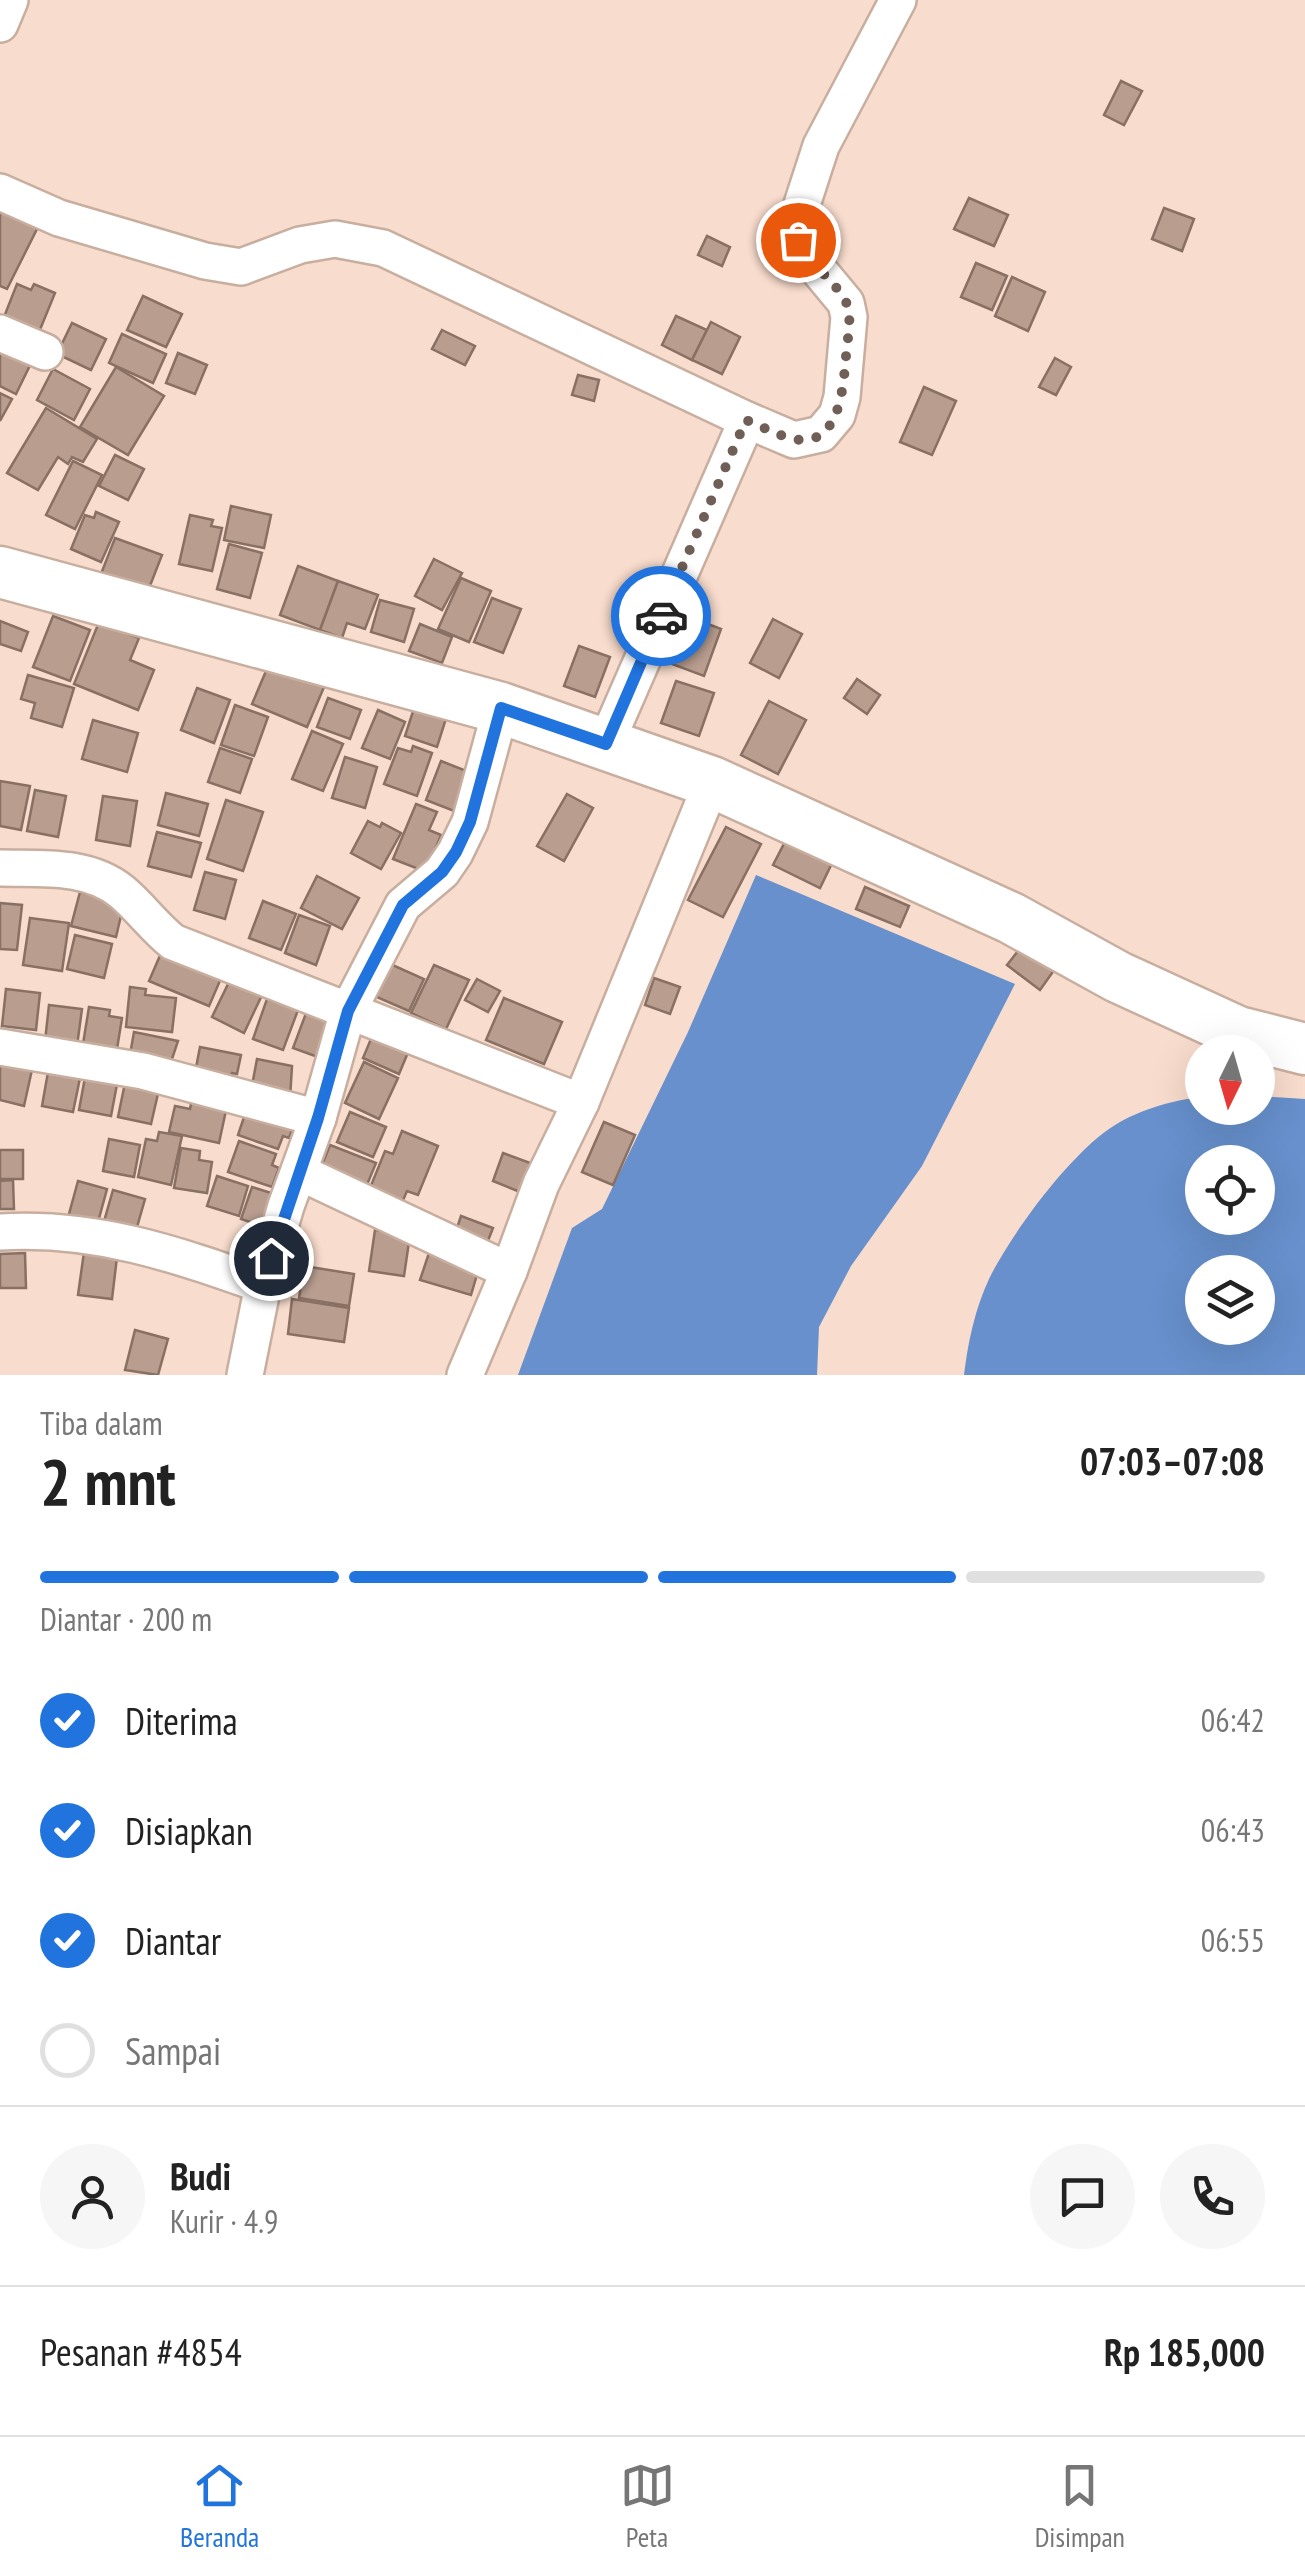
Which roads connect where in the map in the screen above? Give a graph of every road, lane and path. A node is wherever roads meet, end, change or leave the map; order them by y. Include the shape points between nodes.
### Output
1 (10, 0) edge
2 (898, 0) edge
3 (0, 24) edge
4 (0, 192) edge
5 (0, 333) edge
6 (45, 352) dead end
7 (746, 420) junction
8 (0, 572) edge
9 (501, 708) junction
10 (606, 744) junction
11 (712, 782) junction
12 (0, 868) edge
13 (348, 1011) junction
14 (0, 1047) edge
15 (1305, 1049) edge
16 (581, 1102) junction
17 (318, 1118) junction
18 (299, 1172) junction
19 (0, 1232) edge
20 (510, 1271) junction
21 (263, 1284) junction
22 (245, 1375) edge
23 (466, 1375) edge

1 - 3 street
2 - 7 street via 821,146 796,223 802,250 846,302 838,415 821,434 794,440
4 - 7 street via 59,218 205,262 242,266 335,239 384,248
5 - 6 street
7 - 10 street
8 - 9 street
9 - 10 street
9 - 13 street via 456,852 403,905
10 - 11 street
11 - 15 street via 1011,918 1238,1032
11 - 16 street
12 - 13 street via 71,870 100,879 173,942
13 - 16 street
13 - 17 street
14 - 17 street via 143,1071
16 - 20 street via 541,1184
17 - 18 street
18 - 20 street
18 - 21 street
19 - 21 street via 104,1237
20 - 23 street
21 - 22 street

